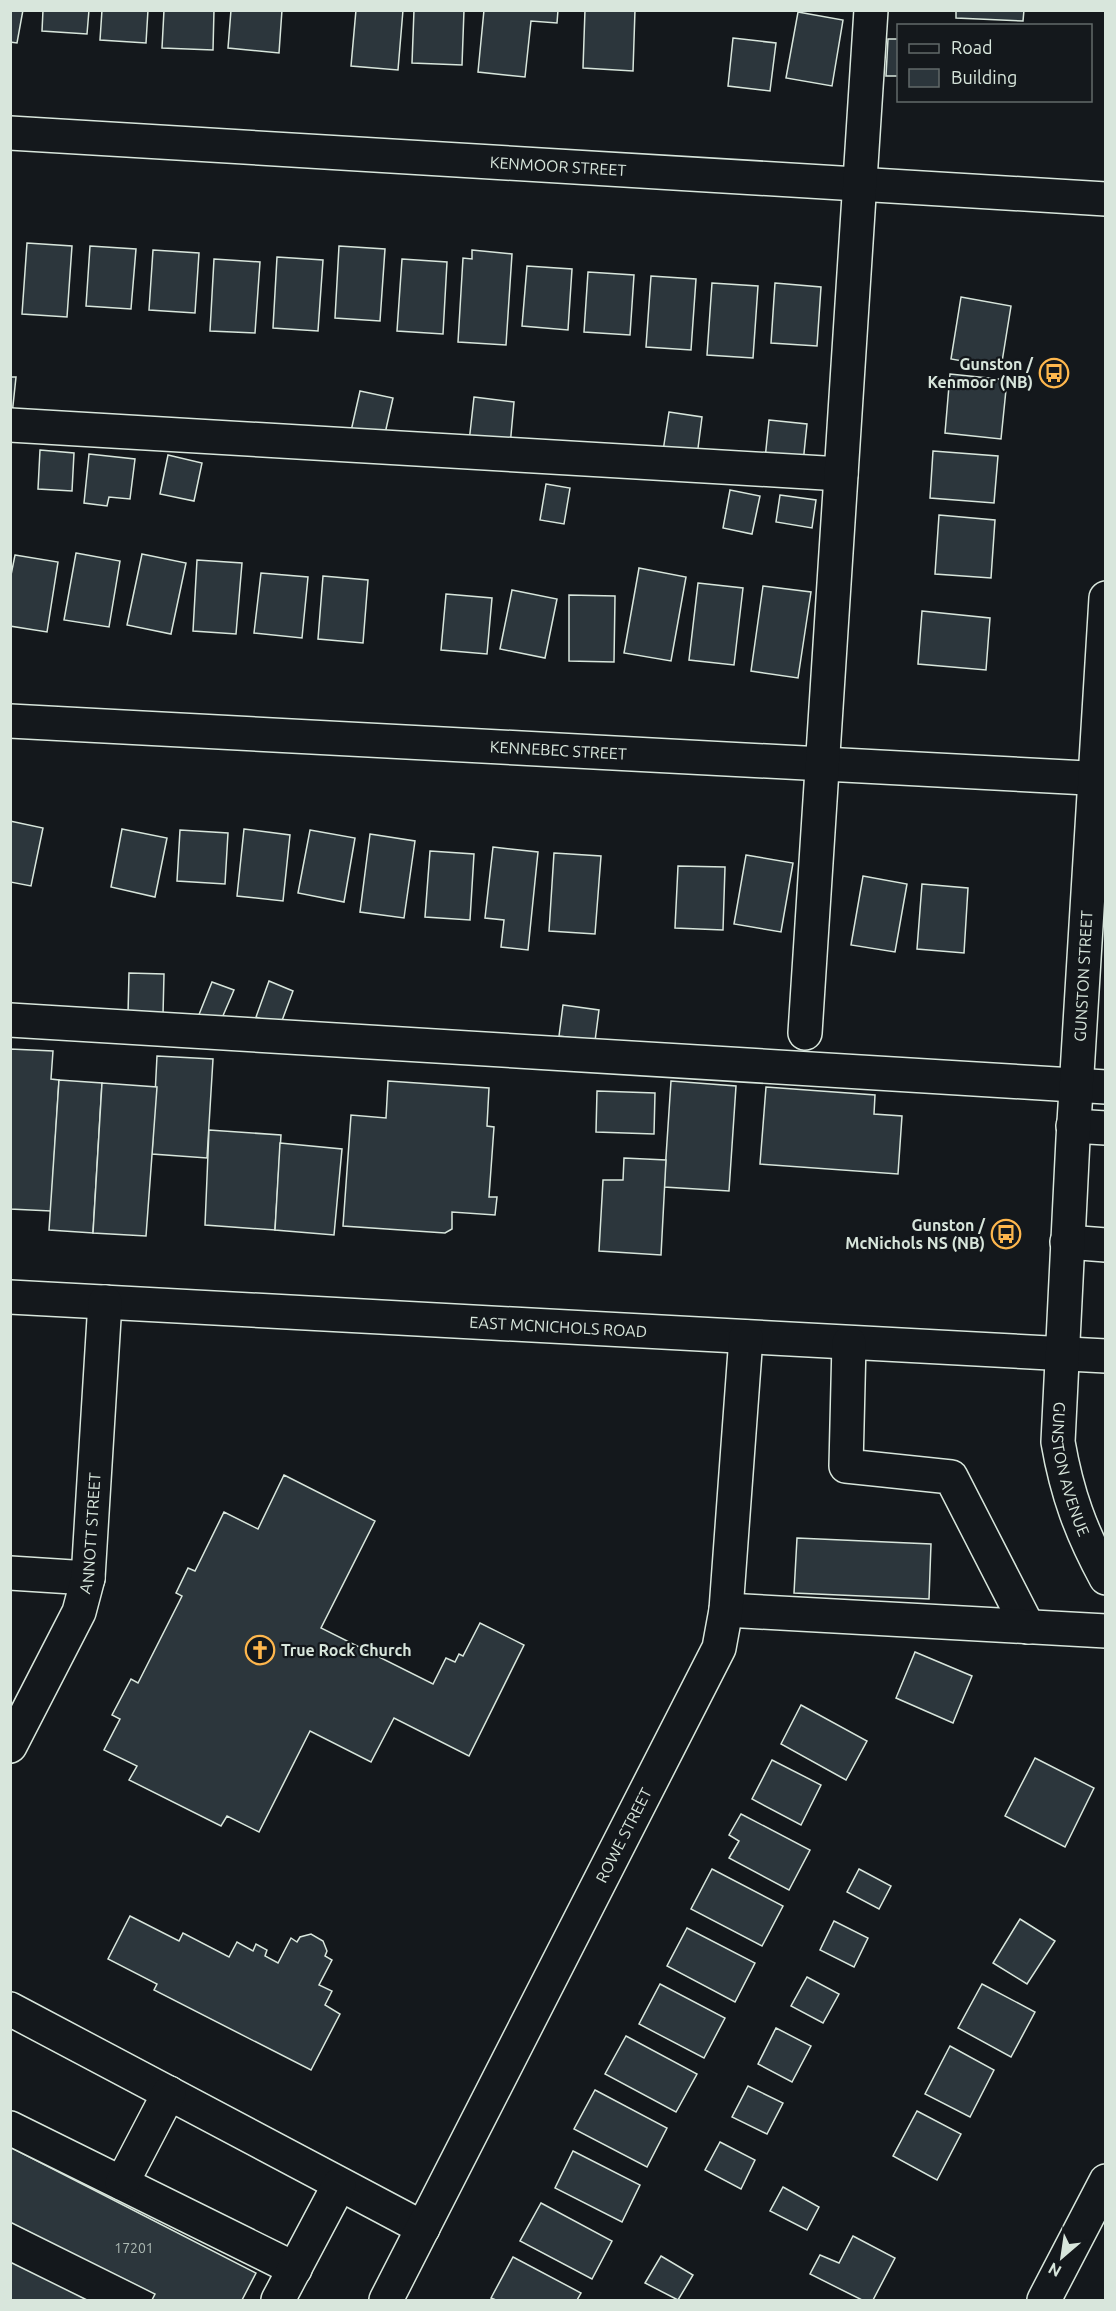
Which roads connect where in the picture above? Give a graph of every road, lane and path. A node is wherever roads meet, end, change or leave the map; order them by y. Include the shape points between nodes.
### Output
1 (871, 10) edge
2 (10, 133) edge
3 (859, 184) junction
4 (1106, 199) edge
5 (10, 425) edge
6 (841, 474) junction
7 (1106, 598) edge
8 (10, 720) edge
9 (822, 764) junction
10 (1100, 779) edge
11 (10, 1020) edge
12 (805, 1033) dead end
13 (1091, 1086) edge
14 (1073, 1126) junction
15 (1106, 1128) edge
16 (1067, 1242) junction
17 (1106, 1245) edge
18 (10, 1297) edge
19 (105, 1302) junction
20 (746, 1337) junction
21 (849, 1343) junction
22 (1062, 1354) junction
23 (1106, 1356) edge
24 (10, 1573) edge
25 (88, 1578) junction
26 (1106, 1578) edge
27 (726, 1610) junction
28 (1028, 1627) junction
29 (1106, 1631) edge
30 (10, 1746) edge
31 (10, 2009) edge
32 (169, 2093) junction
33 (10, 2128) edge
34 (1106, 2181) edge
35 (122, 2183) junction
36 (339, 2185) junction
37 (423, 2228) junction
38 (295, 2269) junction
39 (278, 2301) edge
40 (386, 2301) edge
41 (1044, 2301) edge

1 - 3 street
2 - 3 street, KENMOOR STREET
3 - 4 street, KENMOOR STREET
3 - 6 street
5 - 6 street
6 - 9 street
7 - 10 street, GUNSTON STREET
8 - 9 street, KENNEBEC STREET
9 - 10 street, KENNEBEC STREET
9 - 12 street
10 - 13 street, GUNSTON STREET
11 - 13 street
13 - 14 street, GUNSTON STREET
14 - 15 street
14 - 16 street, GUNSTON STREET
16 - 17 street
16 - 22 street, GUNSTON STREET
18 - 19 street, EAST MCNICHOLS ROAD
19 - 20 street, EAST MCNICHOLS ROAD
19 - 25 street, ANNOTT STREET
20 - 21 street, EAST MCNICHOLS ROAD
20 - 27 street, ROWE STREET
21 - 22 street, EAST MCNICHOLS ROAD
21 - 28 street via 846,1466 951,1477
22 - 23 street, EAST MCNICHOLS ROAD
22 - 26 street, GUNSTON AVENUE via 1058,1442 1065,1480 1085,1541
24 - 25 street
25 - 30 street, ANNOTT STREET via 79,1612
27 - 28 street
27 - 37 street, ROWE STREET via 718,1647
28 - 29 street
31 - 32 street
32 - 35 street
32 - 36 street
33 - 35 street
34 - 41 street
35 - 38 street
36 - 37 street
36 - 38 street
37 - 40 street, ROWE STREET
38 - 39 street

